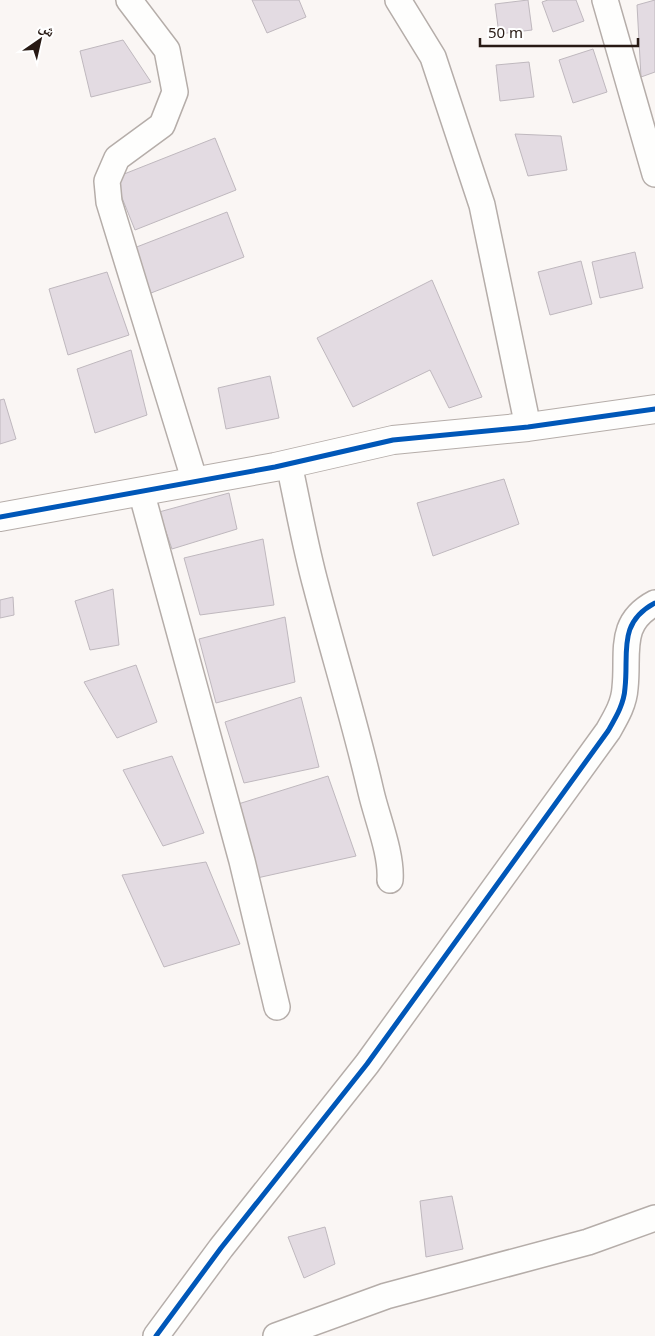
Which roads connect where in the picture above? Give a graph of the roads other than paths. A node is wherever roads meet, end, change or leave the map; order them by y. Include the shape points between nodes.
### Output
1 (129, 0) edge
2 (398, 0) edge
3 (605, 0) edge
4 (655, 174) edge
5 (655, 409) edge
6 (528, 427) junction
7 (289, 464) junction
8 (195, 482) junction
9 (140, 491) junction
10 (0, 516) edge
11 (655, 603) edge
12 (390, 880) dead end
13 (277, 1007) dead end
14 (655, 1218) edge
15 (156, 1336) edge
16 (276, 1336) edge

1 - 8 street via 167,50 174,92 162,125 117,158 107,182 108,202
2 - 6 street via 433,56 482,205
3 - 4 street
5 - 6 street
6 - 7 street via 393,440
7 - 8 street
7 - 12 street via 316,585 391,867
8 - 9 street
9 - 10 street
9 - 13 street via 242,861
11 - 15 street via 636,616 629,628 625,690 620,710 608,731 367,1064 221,1248
14 - 16 street via 588,1242 386,1296

